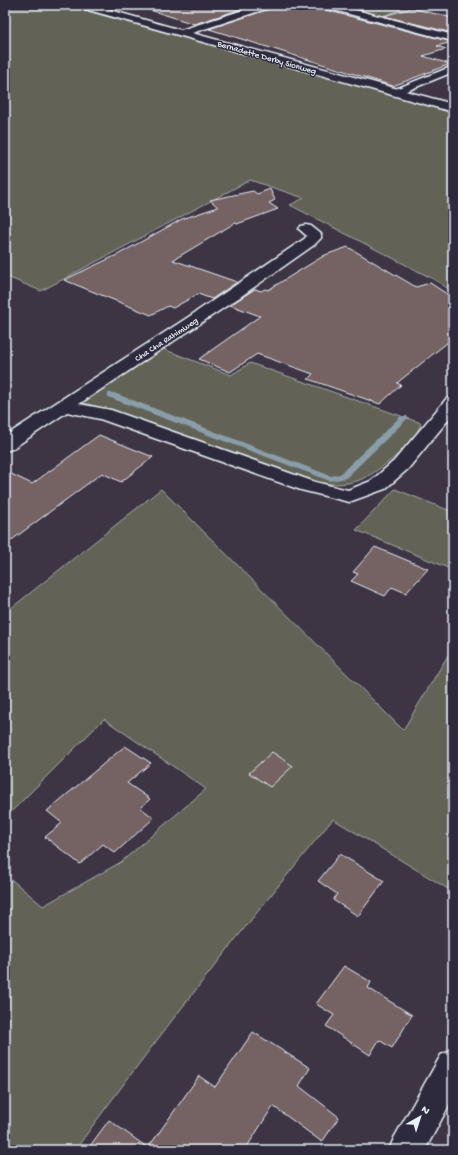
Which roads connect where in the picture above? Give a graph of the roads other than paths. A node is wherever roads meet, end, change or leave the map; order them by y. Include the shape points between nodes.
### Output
1 (82, 5) edge
2 (269, 5) edge
3 (325, 5) edge
4 (181, 32) junction
5 (453, 38) edge
6 (453, 69) edge
7 (396, 92) junction
8 (453, 108) edge
9 (306, 229) dead end
10 (453, 402) edge
11 (63, 406) junction
12 (5, 445) edge
13 (453, 1066) edge
14 (406, 1150) edge

1 - 4 street, Bernadette Derby Sionweg
2 - 4 street
3 - 5 street
4 - 7 street, Bernadette Derby Sionweg
6 - 7 lane
7 - 8 street, Bernadette Derby Sionweg
9 - 11 street, Cha Cha Rahimweg via 314,234 310,242 231,297
10 - 11 street via 401,465 378,485 349,496 308,486 104,414
11 - 12 street, Cha Cha Rahimweg
13 - 14 street

